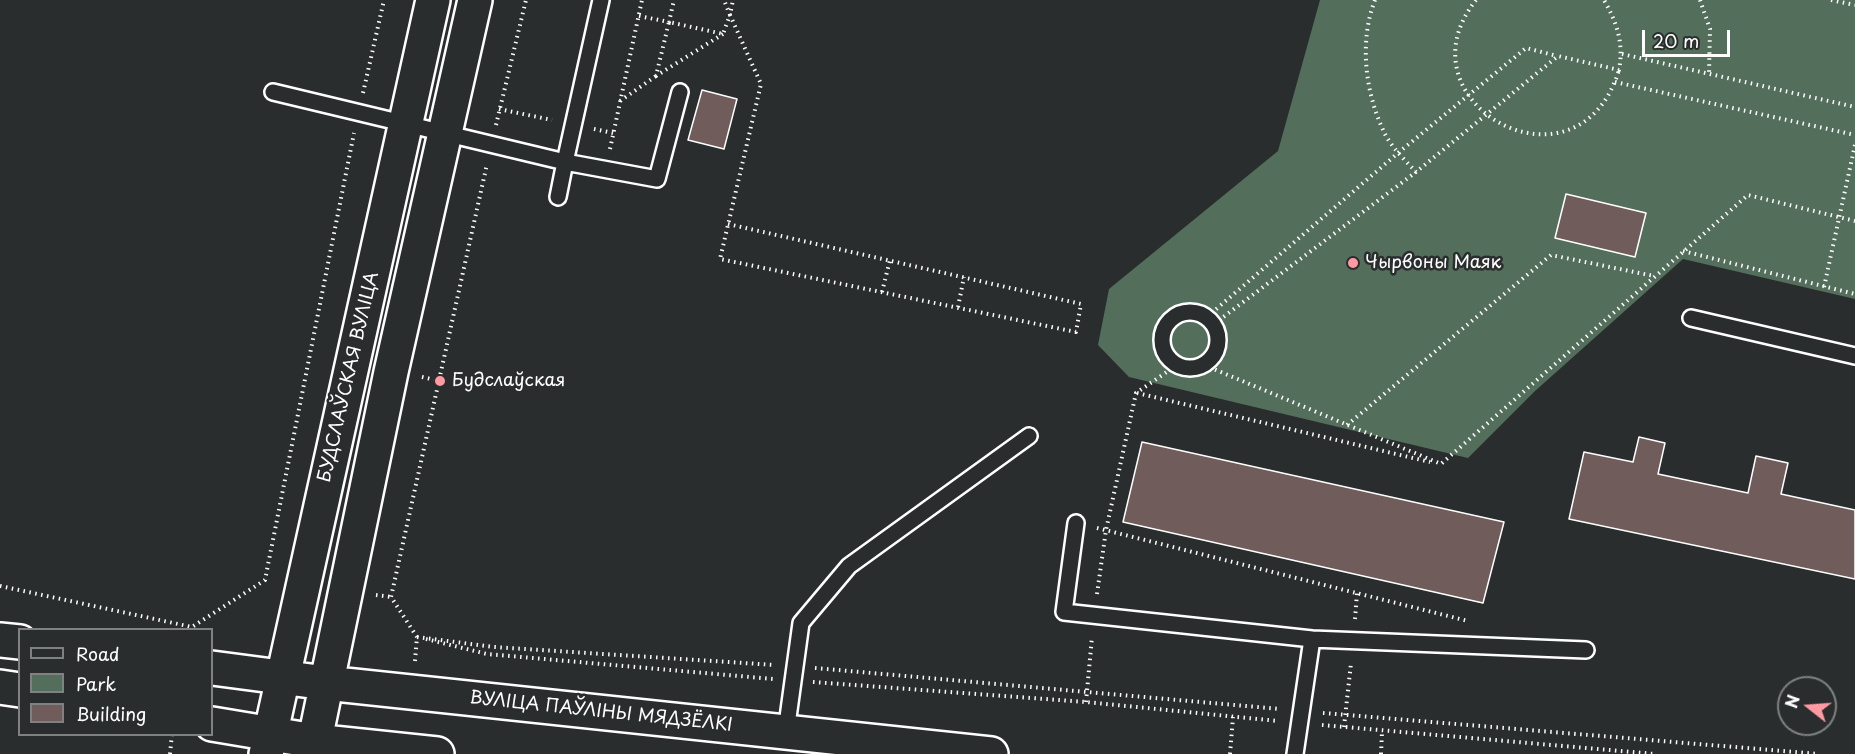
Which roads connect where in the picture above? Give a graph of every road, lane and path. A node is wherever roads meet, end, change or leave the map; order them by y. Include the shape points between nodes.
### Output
1 (384, 0) edge
2 (433, 0) edge
3 (476, 0) edge
4 (526, 0) edge
5 (601, 0) edge
6 (642, 0) edge
7 (674, 0) edge
8 (724, 0) edge
9 (733, 0) edge
10 (1375, 0) edge
11 (1476, 0) edge
12 (1604, 0) edge
13 (1700, 0) edge
14 (1831, 0) edge
15 (1855, 5) edge
16 (730, 15) junction
17 (639, 16) junction
18 (669, 22) junction
19 (723, 34) junction
20 (1622, 54) junction
21 (1558, 56) junction
22 (1618, 70) junction
23 (1709, 74) junction
24 (656, 76) junction
25 (1615, 82) junction
26 (273, 92) dead end
27 (681, 92) dead end
28 (1468, 96) junction
29 (620, 101) junction
30 (1855, 107) edge
31 (359, 112) junction
32 (1485, 115) junction
33 (405, 123) junction
34 (444, 132) junction
35 (1855, 135) edge
36 (491, 144) junction
37 (1855, 145) edge
38 (1398, 153) junction
39 (565, 162) junction
40 (605, 172) junction
41 (1416, 172) junction
42 (558, 196) dead end
43 (1840, 218) junction
44 (1855, 221) edge
45 (728, 224) junction
46 (1683, 251) junction
47 (890, 260) junction
48 (1654, 276) junction
49 (964, 277) junction
50 (1824, 287) junction
51 (882, 292) junction
52 (1855, 294) edge
53 (958, 307) junction
54 (1691, 318) dead end
55 (1210, 320) junction
56 (1855, 356) edge
57 (1177, 365) junction
58 (1204, 365) junction
59 (1136, 393) junction
60 (1347, 425) junction
61 (1029, 436) dead end
62 (1441, 464) junction
63 (1076, 523) joint
64 (1106, 530) junction
65 (0, 586) edge
66 (1094, 616) junction
67 (1471, 622) dead end
68 (191, 628) edge
69 (417, 637) junction
70 (1312, 639) junction
71 (0, 640) edge
72 (18, 642) edge
73 (1586, 650) dead end
74 (213, 668) edge
75 (793, 673) junction
76 (281, 677) junction
77 (326, 683) junction
78 (0, 687) edge
79 (18, 690) edge
80 (413, 691) junction
81 (1086, 692) junction
82 (1086, 702) junction
83 (1233, 717) junction
84 (1301, 717) junction
85 (213, 724) edge
86 (786, 732) junction
87 (1382, 732) junction
88 (172, 736) edge
89 (268, 744) edge
90 (313, 747) edge
91 (170, 754) edge
92 (437, 754) edge
93 (991, 754) edge
94 (1230, 754) edge
95 (1295, 754) edge
96 (1381, 754) edge
97 (1655, 754) edge
98 (1819, 754) edge

1 - 31 path
2 - 33 main road, БУДСЛАЎСКАЯ ВУЛІЦА
3 - 34 main road
4 - 36 path
5 - 39 lane
6 - 17 path
7 - 18 path
8 - 16 path
9 - 16 path
10 - 38 path via 1367,21 1370,94 1384,133
11 - 28 path via 1466,12 1456,59 1458,78
12 - 20 path via 1618,24
13 - 23 path via 1710,29
14 - 15 path
16 - 19 path
16 - 45 path via 761,84
17 - 18 path
17 - 29 path
18 - 19 path
18 - 24 path
19 - 24 path
20 - 22 path
20 - 23 path
21 - 22 path
21 - 28 path via 1526,48
21 - 32 path
22 - 25 path
23 - 30 path
24 - 29 path
25 - 32 path via 1593,116 1578,127 1552,134 1504,126
25 - 35 path
26 - 31 lane
27 - 40 lane via 657,179
28 - 32 path
28 - 38 path
29 - 40 path
31 - 33 lane
31 - 68 path via 265,580
32 - 41 path
33 - 34 lane
33 - 76 main road, БУДСЛАЎСКАЯ ВУЛІЦА
34 - 36 lane
34 - 77 main road
36 - 39 lane
36 - 69 path via 391,597
37 - 43 path
38 - 41 path
38 - 55 path
39 - 40 lane
39 - 42 lane
41 - 55 path
43 - 44 path
43 - 46 path via 1748,195
43 - 50 path
45 - 47 path
45 - 51 path via 720,259
46 - 48 path
46 - 50 path
47 - 49 path
47 - 51 path
48 - 60 path via 1551,255
48 - 62 path
49 - 53 path
49 - 53 path via 1081,304 1076,332
50 - 52 path
51 - 53 path
54 - 56 lane
55 - 57 lane via 1199,313 1180,313 1166,325 1164,352
55 - 58 lane via 1219,342
57 - 58 lane
57 - 59 path
58 - 60 path
59 - 62 path
59 - 64 path
60 - 62 path
61 - 75 lane via 849,566 801,623
63 - 64 path
63 - 66 lane via 1064,612
64 - 66 path
64 - 67 path
65 - 68 path
66 - 70 lane
66 - 81 path
69 - 75 path
69 - 75 path via 487,654
69 - 80 path
70 - 73 lane
70 - 84 lane
71 - 72 main road
74 - 76 main road, ВУЛІЦА ПАЎЛІНЫ МЯДЗЁЛКІ
75 - 81 path
75 - 82 path
75 - 86 lane
76 - 77 main road, ВУЛІЦА ПАЎЛІНЫ МЯДЗЁЛКІ
76 - 89 main road, БУДСЛАЎСКАЯ ВУЛІЦА
77 - 80 main road, ВУЛІЦА ПАЎЛІНЫ МЯДЗЁЛКІ
77 - 90 main road
78 - 79 main road
80 - 86 main road, ВУЛІЦА ПАЎЛІНЫ МЯДЗЁЛКІ
81 - 82 path
81 - 84 path
82 - 83 path
83 - 84 path
83 - 94 path
84 - 87 path
84 - 95 lane
84 - 98 path
85 - 89 main road
86 - 93 main road, ВУЛІЦА ПАЎЛІНЫ МЯДЗЁЛКІ
87 - 96 path
87 - 97 path
88 - 91 path
89 - 90 main road
90 - 92 main road

